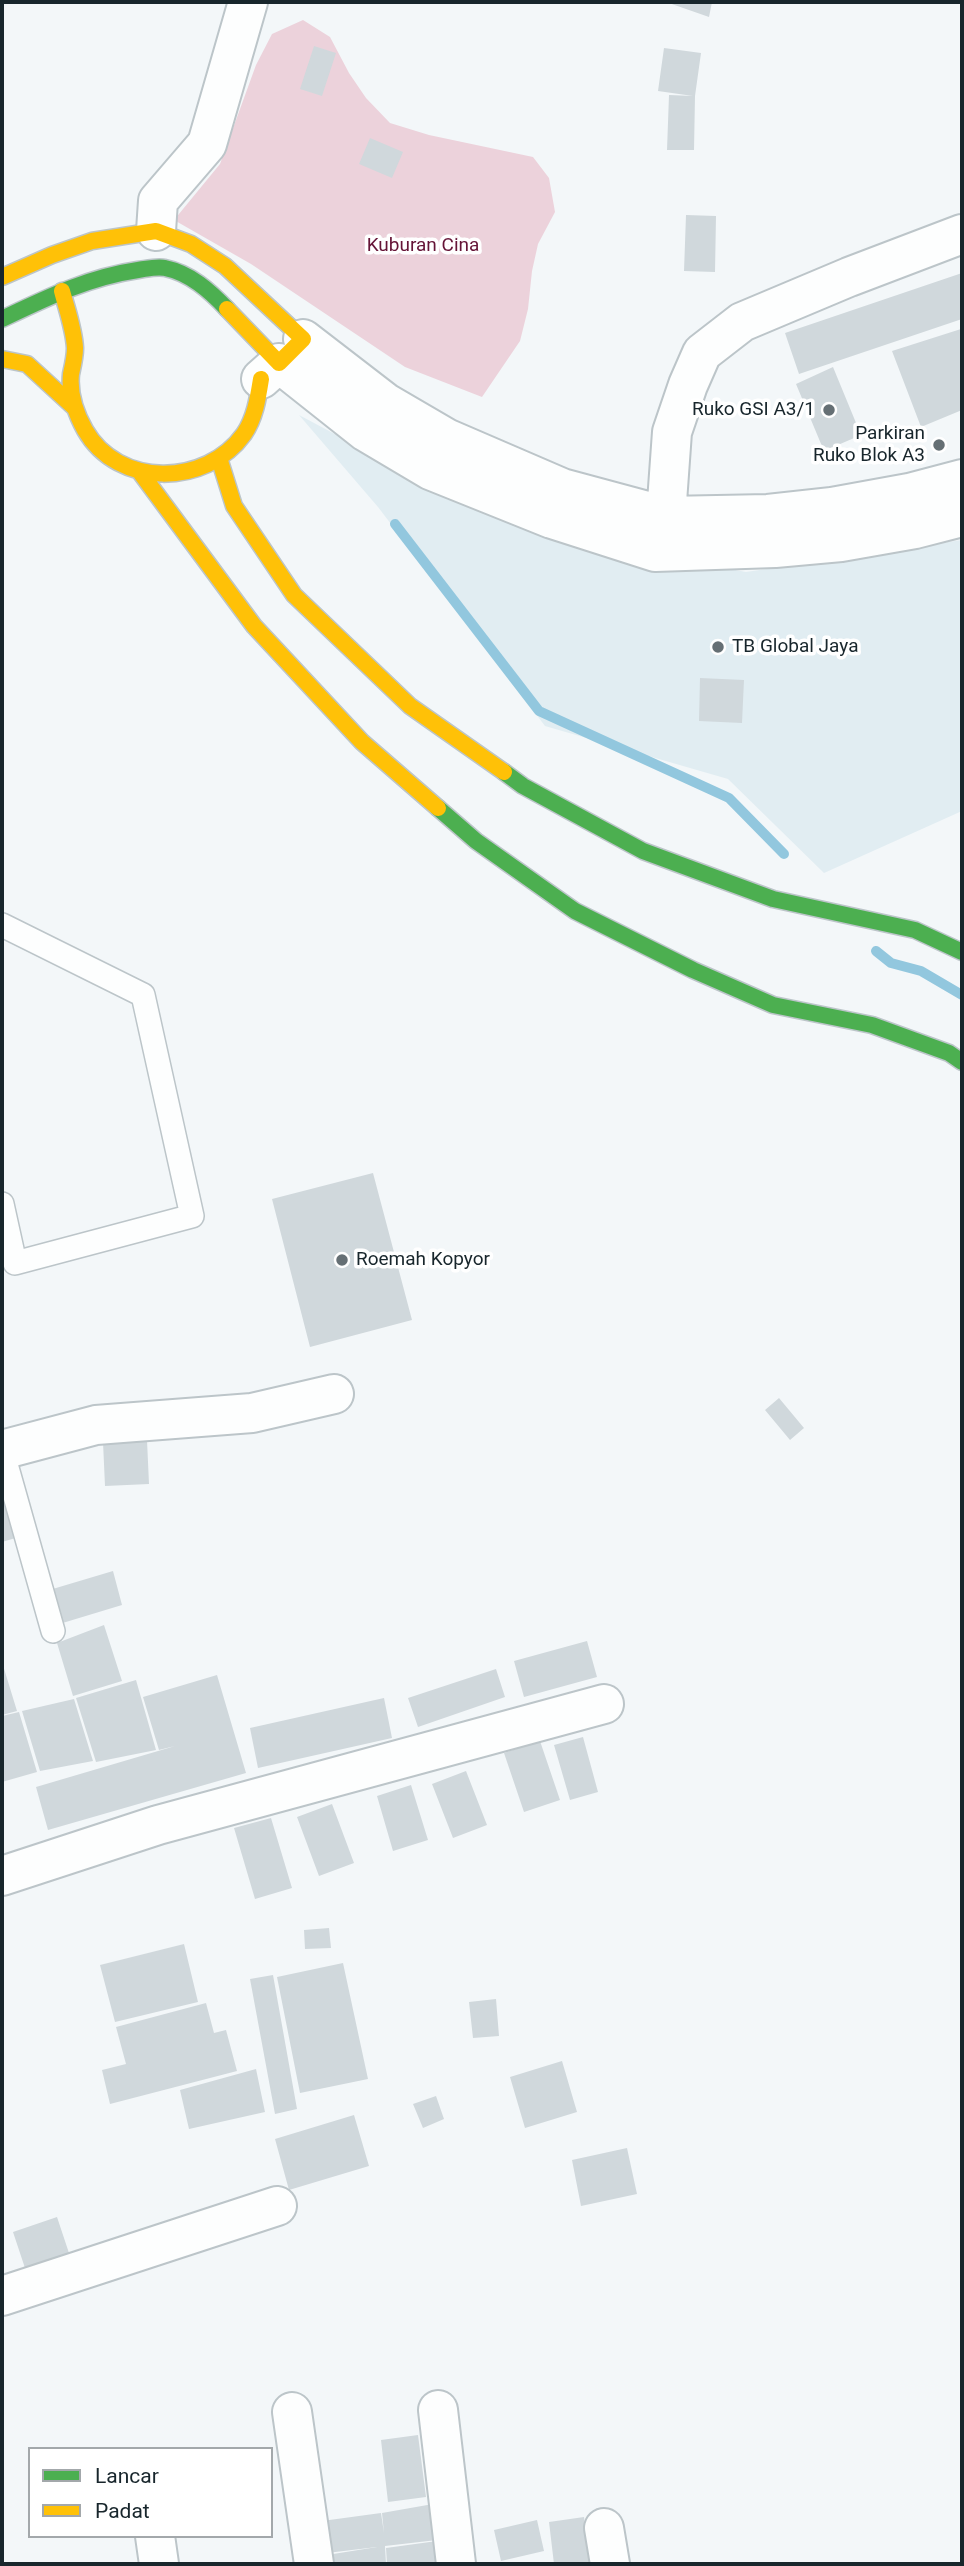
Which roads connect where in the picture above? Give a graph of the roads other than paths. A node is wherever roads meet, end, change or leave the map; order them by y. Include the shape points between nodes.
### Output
1 (248, 2) edge
2 (156, 231) junction
3 (962, 234) edge
4 (57, 273) junction
5 (2, 277) edge
6 (2, 319) edge
7 (2, 359) edge
8 (281, 360) junction
9 (75, 408) junction
10 (219, 458) junction
11 (139, 472) junction
12 (962, 479) edge
13 (962, 517) edge
14 (661, 534) junction
15 (2, 925) edge
16 (962, 952) edge
17 (962, 1062) edge
18 (2, 1204) edge
19 (334, 1394) dead end
20 (2, 1450) edge
21 (53, 1631) dead end
22 (604, 1704) dead end
23 (2, 1876) edge
24 (277, 2206) dead end
25 (2, 2296) edge
26 (438, 2410) dead end
27 (292, 2412) dead end
28 (155, 2538) edge
29 (159, 2564) edge
30 (314, 2564) edge
31 (456, 2564) edge

1 - 2 street via 208,144 158,201
2 - 4 street via 92,241
2 - 8 street via 191,244 225,266
3 - 14 street via 742,322 702,353 673,432
4 - 5 street
4 - 6 street
4 - 8 street via 113,274 163,267 182,274 208,289
4 - 9 street via 76,351 71,380
7 - 9 street via 27,364
8 - 10 street via 242,437
8 - 14 street via 386,403 446,438
9 - 11 street via 89,436 103,451
10 - 11 street via 194,471 167,475
10 - 16 street via 234,506 294,595 410,706 523,786 643,851 773,899 915,930
11 - 17 street via 254,626 353,732 476,841 575,911 692,970 773,1005 872,1025
12 - 14 street via 909,493
13 - 14 street via 841,542 775,548
15 - 18 lane via 143,995 192,1216 15,1263
19 - 20 street via 252,1413 96,1425
20 - 21 lane
22 - 23 street via 158,1825
24 - 25 street
26 - 31 street
27 - 30 street
28 - 29 street

